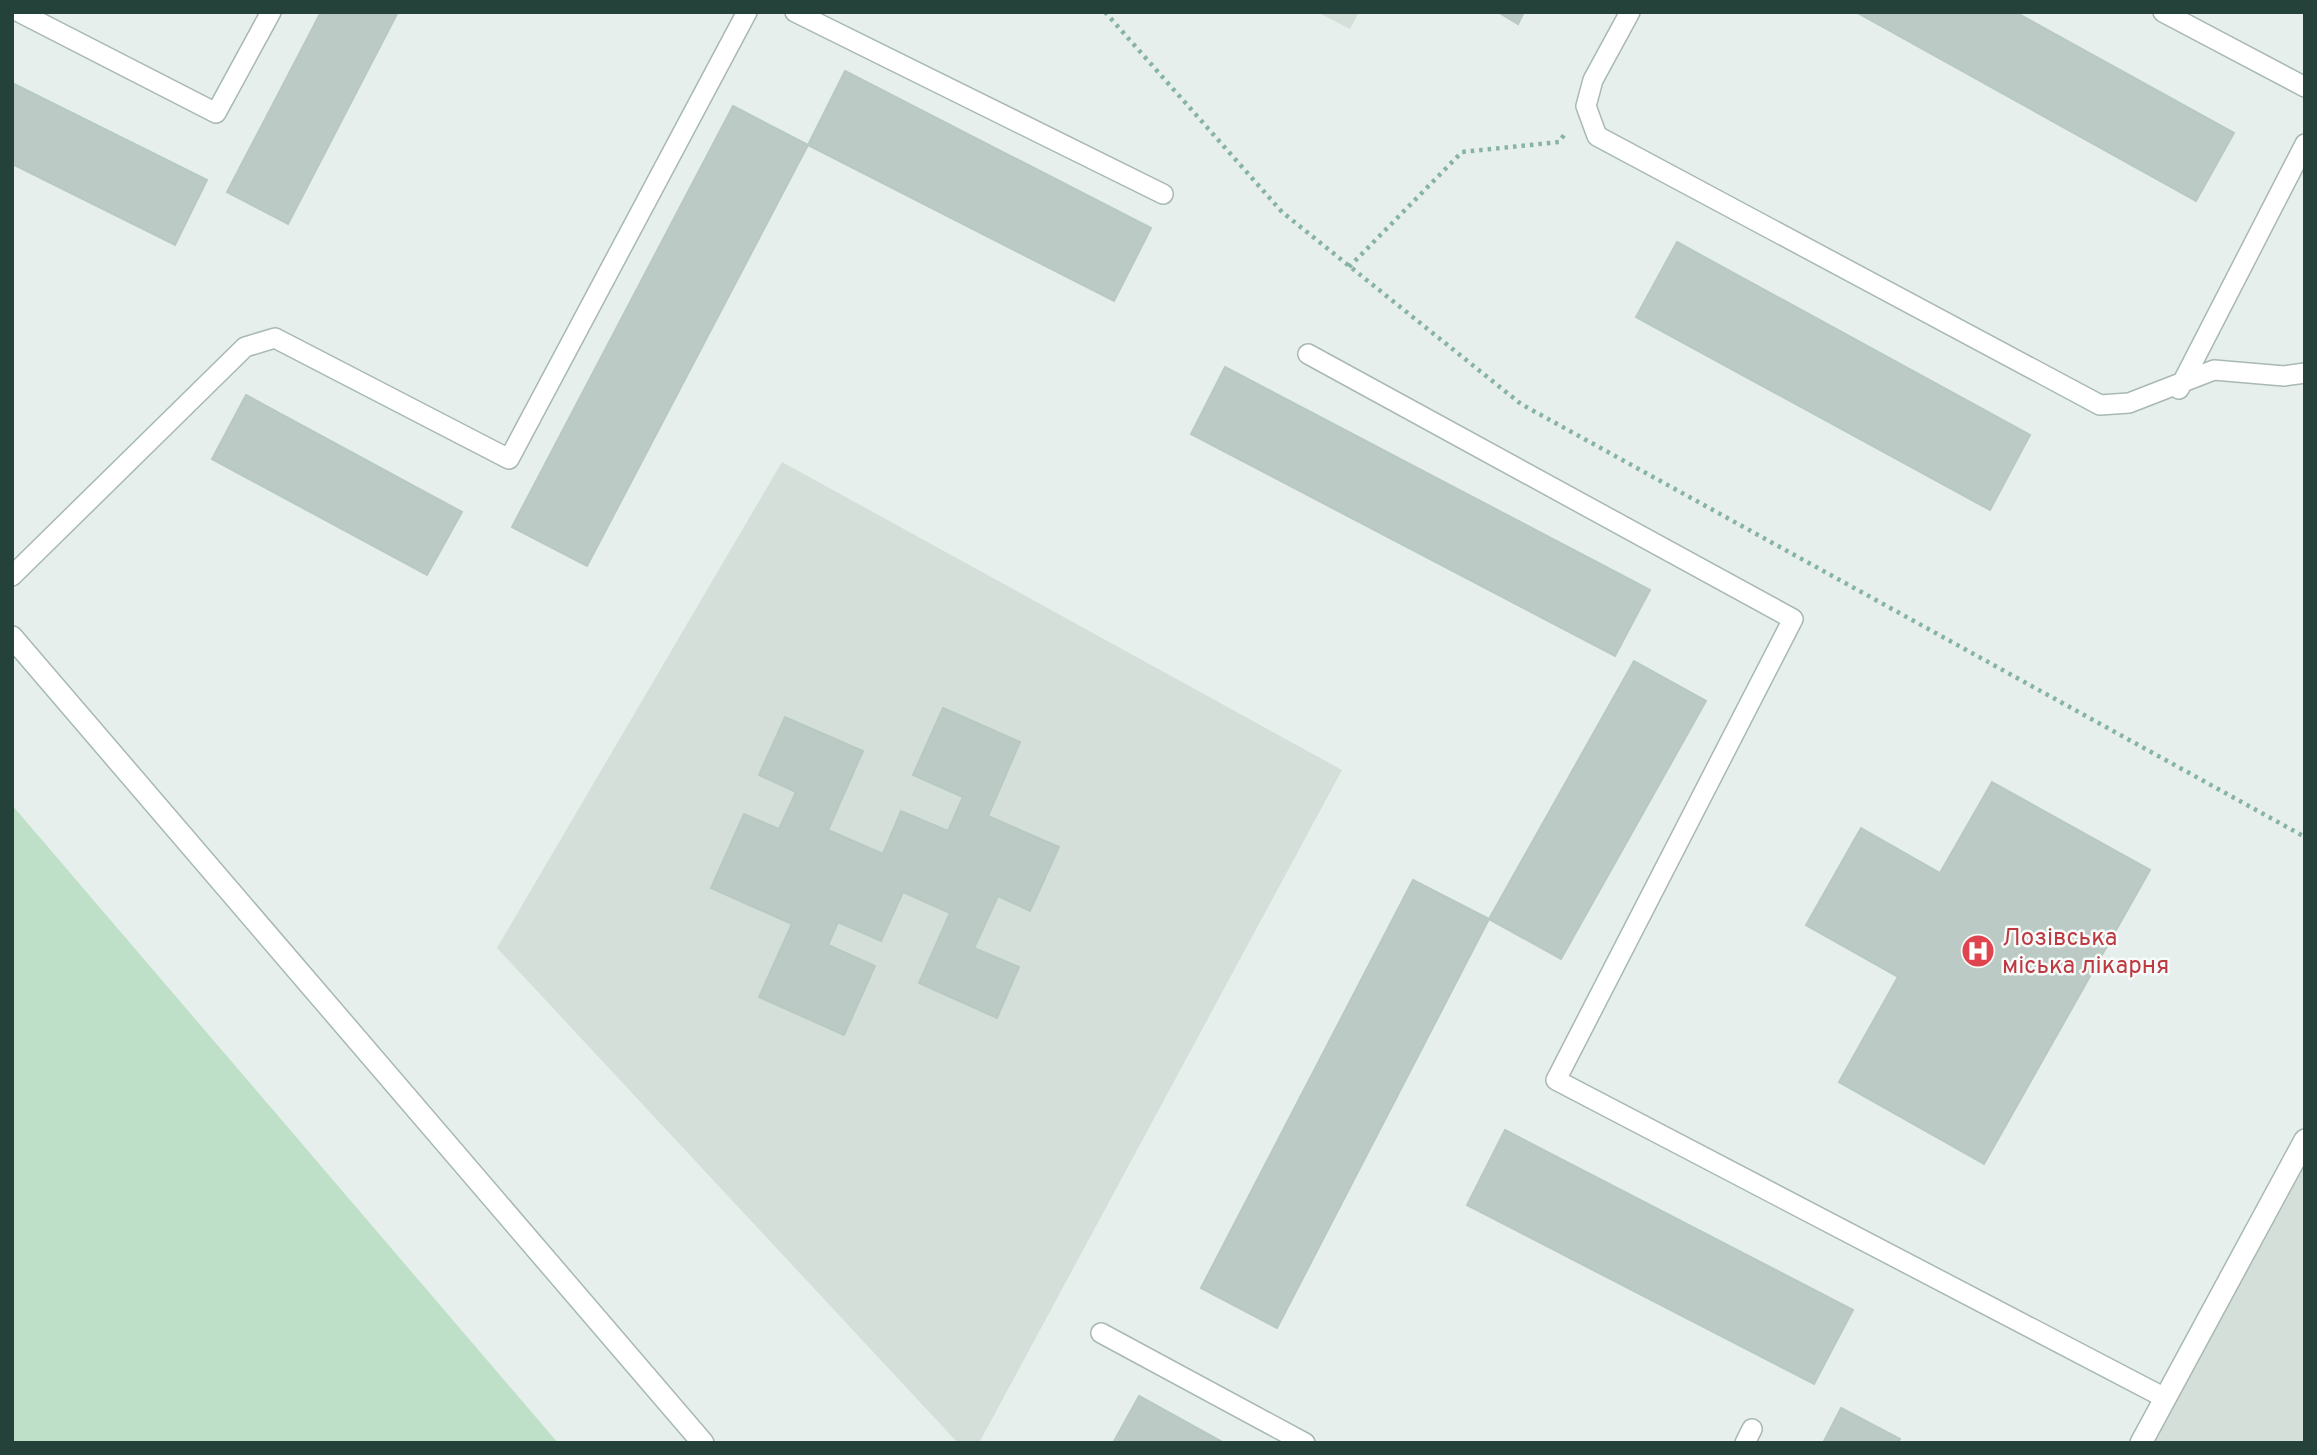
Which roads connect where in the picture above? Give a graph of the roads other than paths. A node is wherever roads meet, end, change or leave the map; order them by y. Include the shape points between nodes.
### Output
1 (19, 12) edge
2 (271, 12) edge
3 (747, 12) edge
4 (795, 12) edge
5 (1630, 12) edge
6 (2163, 12) edge
7 (2305, 87) edge
8 (2305, 144) edge
9 (1163, 194) dead end
10 (1308, 354) dead end
11 (2305, 373) edge
12 (2179, 388) junction
13 (12, 576) edge
14 (12, 637) edge
15 (2305, 1140) edge
16 (1101, 1332) dead end
17 (2165, 1398) junction
18 (703, 1443) edge
19 (1304, 1443) edge
20 (2141, 1443) edge

1 - 2 lane via 216,113
3 - 13 lane via 509,460 275,338 245,347
4 - 9 lane
5 - 12 lane via 1592,79 1586,106 1597,136 2100,405 2129,404
6 - 7 lane
8 - 12 lane
10 - 17 lane via 1793,619 1556,1080
11 - 12 lane via 2284,376 2214,370
14 - 18 street
15 - 17 street
16 - 19 lane
17 - 20 street

